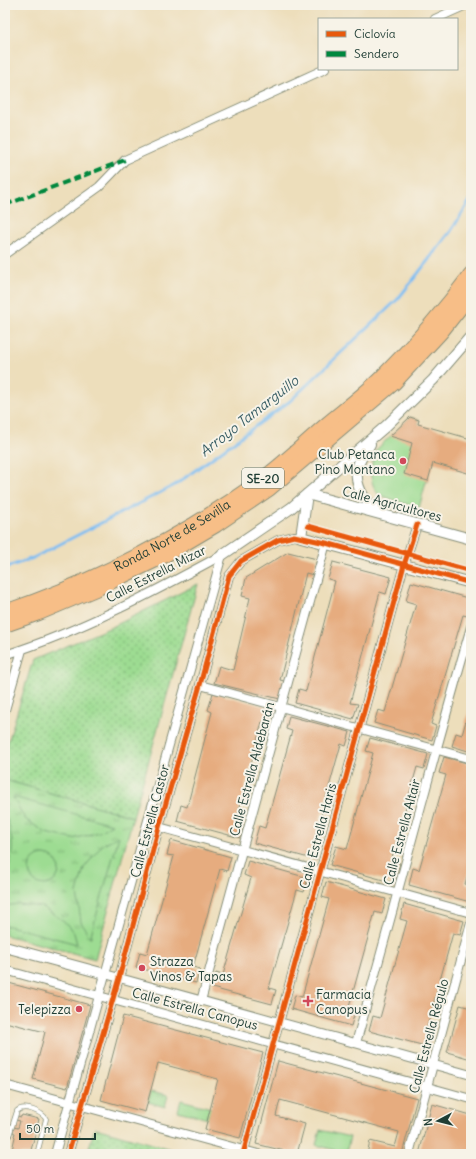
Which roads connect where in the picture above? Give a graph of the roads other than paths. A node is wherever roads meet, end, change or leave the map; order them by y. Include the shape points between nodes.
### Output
1 (466, 5) edge
2 (437, 18) edge
3 (323, 70) edge
4 (5, 254) edge
5 (471, 274) edge
6 (471, 294) edge
7 (471, 336) edge
8 (386, 426) junction
9 (307, 494) junction
10 (389, 516) junction
11 (417, 525) junction
12 (300, 537) junction
13 (471, 539) edge
14 (326, 543) junction
15 (222, 555) junction
16 (404, 565) junction
17 (471, 583) edge
18 (5, 612) edge
19 (5, 625) edge
20 (471, 627) edge
21 (22, 650) junction
22 (5, 655) edge
23 (200, 685) junction
24 (281, 707) junction
25 (5, 710) edge
26 (359, 729) junction
27 (436, 750) junction
28 (471, 759) edge
29 (159, 827) junction
30 (242, 850) junction
31 (320, 871) junction
32 (398, 893) junction
33 (471, 913) edge
34 (471, 923) edge
35 (5, 947) edge
36 (5, 970) edge
37 (105, 974) junction
38 (119, 978) junction
39 (99, 996) junction
40 (112, 1000) junction
41 (201, 1001) junction
42 (278, 1022) junction
43 (272, 1044) junction
44 (356, 1044) junction
45 (433, 1065) junction
46 (471, 1075) edge
47 (5, 1084) edge
48 (428, 1087) junction
49 (471, 1099) edge
50 (69, 1102) junction
51 (82, 1105) junction
52 (5, 1136) edge
53 (243, 1152) edge
54 (37, 1154) edge
55 (55, 1154) edge
56 (68, 1154) edge
57 (258, 1154) edge
58 (410, 1154) edge

1 - 2 street
3 - 4 street via 125,160 99,187
5 - 18 highway, Ronda Norte de Sevilla / SE-20 via 430,326 381,378 260,480 207,516 149,550 96,576
6 - 19 highway, Ronda Norte de Sevilla / SE-20 via 394,383 269,489 216,525 160,558 98,588
7 - 8 street via 433,380
8 - 9 street, Calle Estrella Mizar
8 - 10 street via 360,459 357,476 362,493 370,504
9 - 10 street, Calle Agricultores
9 - 12 street
9 - 15 street, Calle Estrella Mizar via 291,508
10 - 11 street, Calle Agricultores
11 - 13 street, Calle Agricultores
11 - 16 street, Calle Estrella Haris
12 - 14 street
12 - 23 street, Calle Estrella Castor via 278,540 241,561 229,576
14 - 16 street
14 - 24 street, Calle Estrella Aldebarán
15 - 21 street, Calle Estrella Mizar via 96,620
15 - 37 street, Calle Estrella Castor
16 - 17 street
16 - 26 street, Calle Estrella Haris
20 - 27 street, Calle Estrella Altair
21 - 22 street, Calle Estrella Mizar
21 - 25 street
23 - 24 street
23 - 29 street, Calle Estrella Castor
24 - 26 street
24 - 30 street, Calle Estrella Aldebarán
26 - 27 street
26 - 31 street, Calle Estrella Haris
27 - 28 street
27 - 32 street, Calle Estrella Altair
29 - 30 street
29 - 38 street, Calle Estrella Castor
30 - 31 street
30 - 41 street, Calle Estrella Aldebarán
31 - 32 street
31 - 42 street, Calle Estrella Haris
32 - 33 street
32 - 44 street, Calle Estrella Altair
34 - 45 street, Calle Estrella Régulo
35 - 37 street, Calle Estrella Canopus
36 - 39 street, Calle Estrella Canopus
37 - 38 street, Calle Estrella Canopus
37 - 39 street, Calle Estrella Castor
38 - 40 street, Calle Estrella Castor
38 - 41 street, Calle Estrella Canopus
39 - 40 street, Calle Estrella Canopus
39 - 50 street, Calle Estrella Castor
40 - 43 street, Calle Estrella Canopus
40 - 51 street, Calle Estrella Castor
41 - 42 street, Calle Estrella Canopus
42 - 43 street, Calle Estrella Haris
42 - 44 street, Calle Estrella Canopus
43 - 48 street, Calle Estrella Canopus
43 - 53 street, Calle Estrella Haris
44 - 45 street, Calle Estrella Canopus
45 - 46 street, Calle Estrella Canopus
45 - 48 street, Calle Estrella Régulo
47 - 50 street
48 - 49 street, Calle Estrella Canopus
48 - 58 street, Calle Estrella Régulo
50 - 51 street
50 - 55 street, Calle Estrella Castor
51 - 53 street
51 - 56 street, Calle Estrella Castor
52 - 54 lane via 11,1133 20,1109 44,1115 46,1119
53 - 57 street

